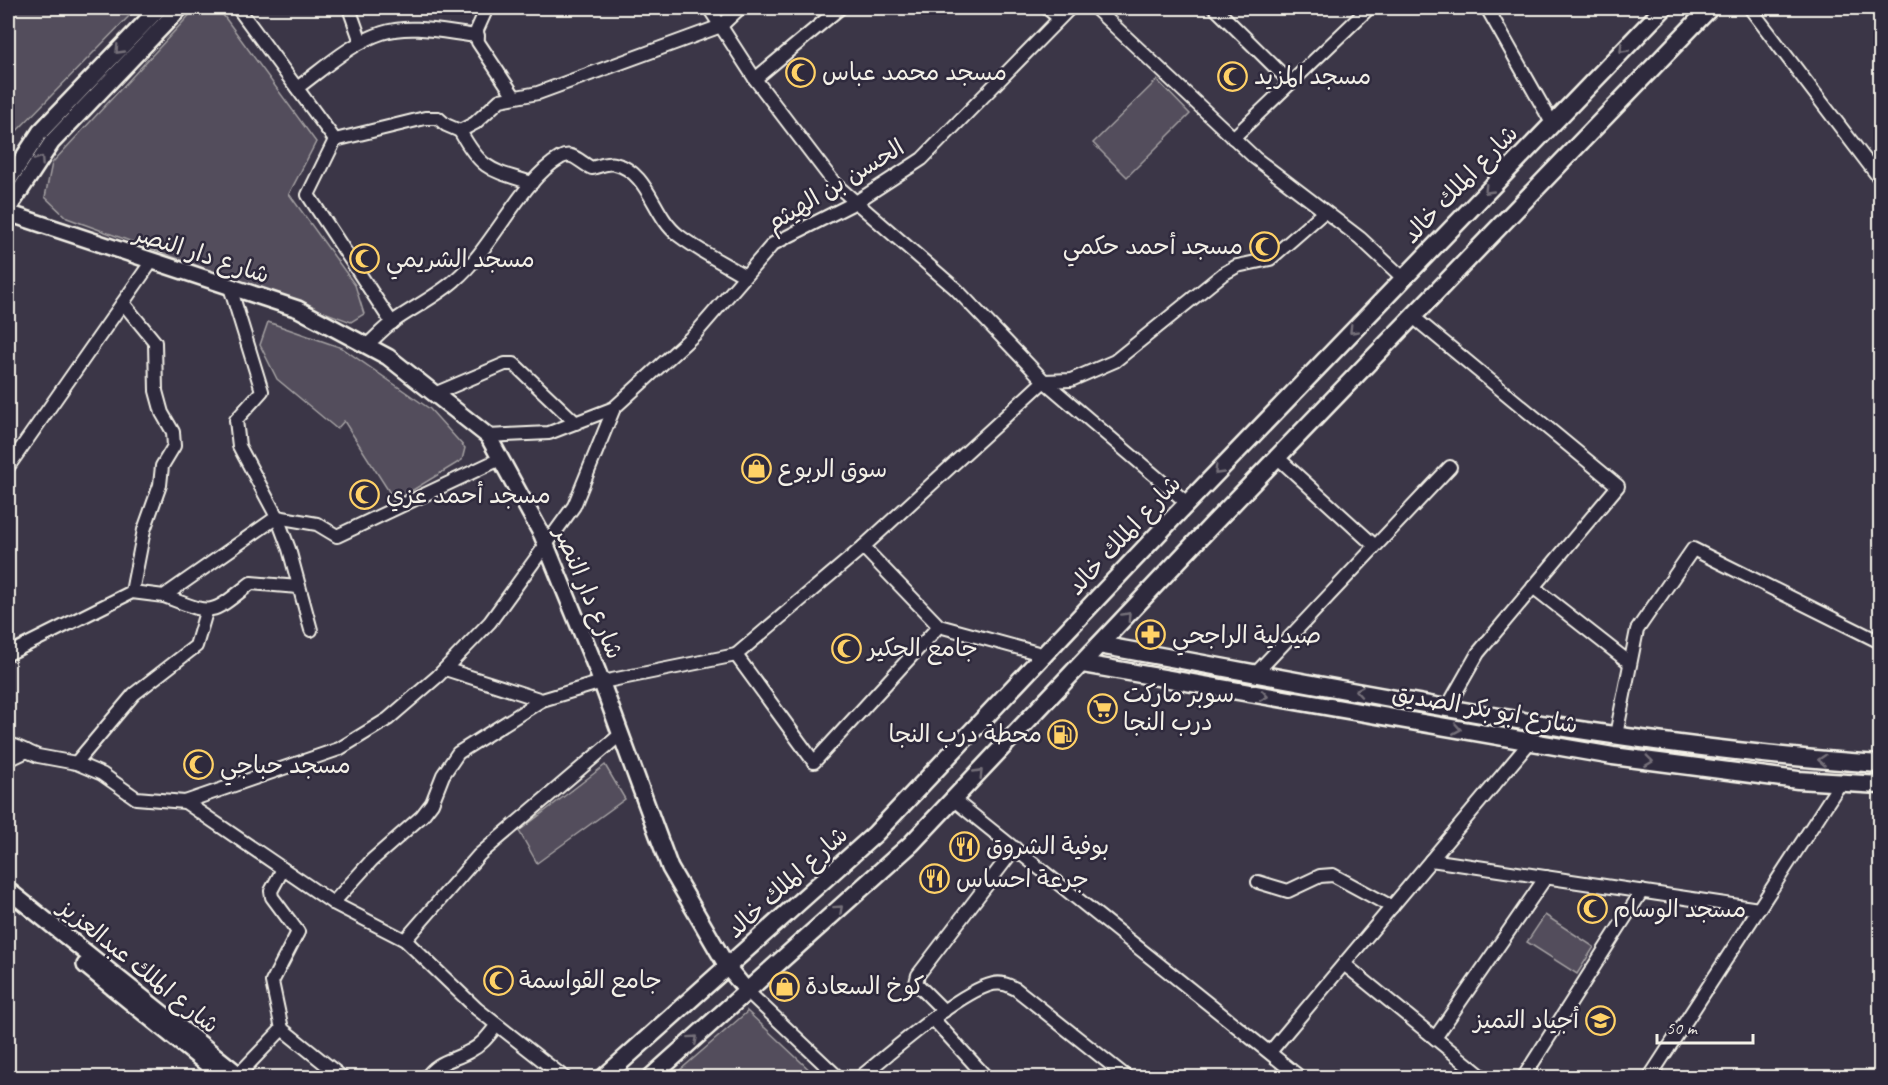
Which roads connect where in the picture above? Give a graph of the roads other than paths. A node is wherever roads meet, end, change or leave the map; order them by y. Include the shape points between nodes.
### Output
1 (159, 8) edge
2 (180, 8) edge
3 (238, 8) edge
4 (349, 8) edge
5 (487, 8) edge
6 (709, 8) edge
7 (740, 8) edge
8 (840, 8) edge
9 (1047, 8) edge
10 (1070, 8) edge
11 (1095, 8) edge
12 (1215, 8) edge
13 (1370, 8) edge
14 (1487, 8) edge
15 (1664, 8) edge
16 (1710, 8) edge
17 (1750, 8) edge
18 (1059, 18) junction
19 (721, 26) junction
20 (478, 36) junction
21 (361, 42) junction
22 (755, 79) junction
23 (1291, 82) junction
24 (297, 88) junction
25 (514, 96) junction
26 (1552, 123) junction
27 (460, 131) junction
28 (1233, 138) junction
29 (335, 140) junction
30 (1881, 179) edge
31 (8, 181) edge
32 (532, 183) junction
33 (856, 202) junction
34 (8, 211) edge
35 (1324, 212) junction
36 (152, 261) junction
37 (745, 276) junction
38 (1403, 278) junction
39 (230, 286) junction
40 (123, 303) junction
41 (1412, 316) junction
42 (392, 323) junction
43 (366, 346) junction
44 (1044, 381) junction
45 (434, 394) junction
46 (615, 408) junction
47 (576, 423) junction
48 (488, 436) junction
49 (1277, 457) junction
50 (500, 459) junction
51 (8, 467) edge
52 (1450, 467) dead end
53 (1187, 503) junction
54 (277, 517) junction
55 (546, 546) junction
56 (1375, 546) junction
57 (863, 547) junction
58 (298, 587) junction
59 (1533, 587) junction
60 (132, 592) junction
61 (164, 596) junction
62 (207, 612) junction
63 (939, 626) junction
64 (310, 630) dead end
65 (1881, 642) edge
66 (1099, 645) junction
67 (8, 654) edge
68 (1045, 655) junction
69 (736, 656) junction
70 (1630, 663) junction
71 (1083, 664) junction
72 (445, 669) junction
73 (1256, 673) junction
74 (602, 682) junction
75 (542, 700) junction
76 (1448, 706) junction
77 (621, 734) junction
78 (1616, 735) junction
79 (1530, 742) junction
80 (8, 743) edge
81 (27, 751) junction
82 (8, 760) edge
83 (76, 763) junction
84 (1881, 764) edge
85 (1841, 782) junction
86 (1881, 785) edge
87 (954, 800) junction
88 (185, 802) junction
89 (1015, 848) junction
90 (1431, 860) junction
91 (283, 869) junction
92 (1546, 877) junction
93 (1258, 882) dead end
94 (1642, 891) junction
95 (8, 900) edge
96 (333, 903) junction
97 (1392, 907) junction
98 (1759, 909) junction
99 (405, 940) junction
100 (1344, 964) junction
101 (728, 968) junction
102 (747, 991) junction
103 (944, 1011) junction
104 (934, 1020) junction
105 (497, 1025) junction
106 (282, 1029) junction
107 (1436, 1038) junction
108 (1270, 1052) junction
109 (235, 1076) edge
110 (343, 1077) edge
111 (426, 1077) edge
112 (565, 1077) edge
113 (603, 1077) edge
114 (650, 1077) edge
115 (839, 1077) edge
116 (859, 1077) edge
117 (987, 1077) edge
118 (1128, 1077) edge
119 (1301, 1077) edge
120 (1484, 1077) edge
121 (1523, 1077) edge
122 (1649, 1077) edge

1 -> 31 street via 40,132
34 -> 2 street via 52,142
3 - 24 street
4 - 21 street
5 - 20 street
6 - 19 street
7 - 19 street
8 - 22 street
9 - 18 street
10 - 18 street, الحسن بن الهيثم
11 - 28 street
12 - 23 street
13 - 23 street
14 - 26 street
15 -> 26 main road, شارع الملك خالد
16 - 41 main road
17 - 30 street
18 - 33 street, الحسن بن الهيثم via 922,159
19 - 22 street
19 - 25 street via 538,93
20 - 21 street via 415,29 383,32
20 - 25 street via 478,42
21 - 24 street
22 - 33 street via 836,184
23 - 28 street
24 - 29 street
25 - 27 street via 500,100
26 -> 38 main road, شارع الملك خالد
27 - 29 street via 438,118 425,118
27 - 32 street via 479,162 490,170
28 - 35 street
29 - 42 street via 308,195
32 - 37 street via 562,156 574,156 592,168 613,163 623,167 641,181 676,234
32 - 42 street via 482,253 455,280
33 - 37 street, الحسن بن الهيثم via 773,244
33 - 44 street via 956,290
34 - 36 street, شارع دار النصر
35 - 38 street via 1360,238
35 - 44 street via 1270,260 1237,266 1223,274 1115,361 1071,380
36 - 39 street, شارع دار النصر
36 - 40 street
37 - 46 street, الحسن بن الهيثم via 696,333
38 -> 53 main road, شارع الملك خالد
39 - 43 street, شارع دار النصر via 298,309
39 - 54 street via 262,391 236,420 239,446
40 - 51 street
40 - 60 street via 155,342 156,392 173,432 174,446 162,466
41 - 49 main road
41 - 59 street via 1618,486
42 - 43 street
43 - 45 street, شارع دار النصر via 388,357
44 - 53 street
44 - 57 street
45 - 47 street via 505,364 514,364
45 - 48 street, شارع دار النصر
46 - 47 street, الحسن بن الهيثم
46 - 55 street via 574,506
47 - 48 street, الحسن بن الهيثم via 549,434
48 - 50 street, شارع دار النصر
49 - 56 street
66 -> 49 main road
50 - 54 street via 337,536 317,524
50 - 55 street, شارع دار النصر
52 - 56 street
53 - 68 main road, شارع الملك خالد
54 - 58 street
54 - 61 street
55 - 72 street via 490,622
55 - 74 street, شارع دار النصر
56 - 73 street
57 - 63 street
57 - 69 street
58 - 62 street via 251,584 219,608
58 - 64 street
59 - 70 street
59 - 76 street via 1478,653
60 - 61 street
60 - 67 street
61 - 62 street
62 - 83 street via 196,646 134,694
63 - 68 street
63 - 69 street via 814,762
65 - 70 street via 1693,549 1637,630
66 - 71 main road
66 - 73 main road, شارع ابو بكر الصديق
68 - 101 main road, شارع الملك خالد via 875,834
69 - 74 street
70 - 78 street
71 -> 79 main road, شارع ابو بكر الصديق
87 -> 71 main road
72 - 75 street
72 - 88 street via 387,720 339,749
76 -> 73 main road, شارع ابو بكر الصديق
74 - 75 street
74 - 77 street, شارع دار النصر
75 - 96 street via 458,753 422,816 372,860
76 - 78 main road, شارع ابو بكر الصديق
77 - 99 street via 479,855
77 - 101 street, شارع دار النصر via 670,868
84 -> 78 main road, شارع ابو بكر الصديق
79 -> 85 main road, شارع ابو بكر الصديق via 1798,780
79 - 90 street
80 - 81 street
81 - 82 street
81 - 83 street
83 - 88 street via 102,774 136,798
85 - 86 main road, شارع ابو بكر الصديق
85 - 98 street
87 - 89 street
102 -> 87 main road via 911,844
88 - 91 street
89 - 103 street via 918,975 916,983
89 - 108 street
90 - 92 street
90 - 97 street
91 - 96 street
91 - 106 street via 271,891 272,897 298,932 272,982
92 - 94 street
92 - 107 street
93 - 97 street via 1288,891 1320,876 1333,875
94 - 98 street
94 - 121 street
95 - 109 street, شارع الملك عبدالعزيز
96 - 99 street
97 - 100 street
98 - 122 street
99 - 105 street
100 - 107 street
100 - 108 street
101 - 102 street, شارع دار النصر
101 - 113 main road, شارع الملك خالد
114 -> 102 main road
102 - 115 street
103 - 104 street
103 - 118 street via 981,988 1006,984
104 - 116 street
104 - 117 street
105 - 111 street via 482,1043 436,1065
105 - 112 street
106 - 109 street
106 - 110 street
107 - 120 street
108 - 119 street

